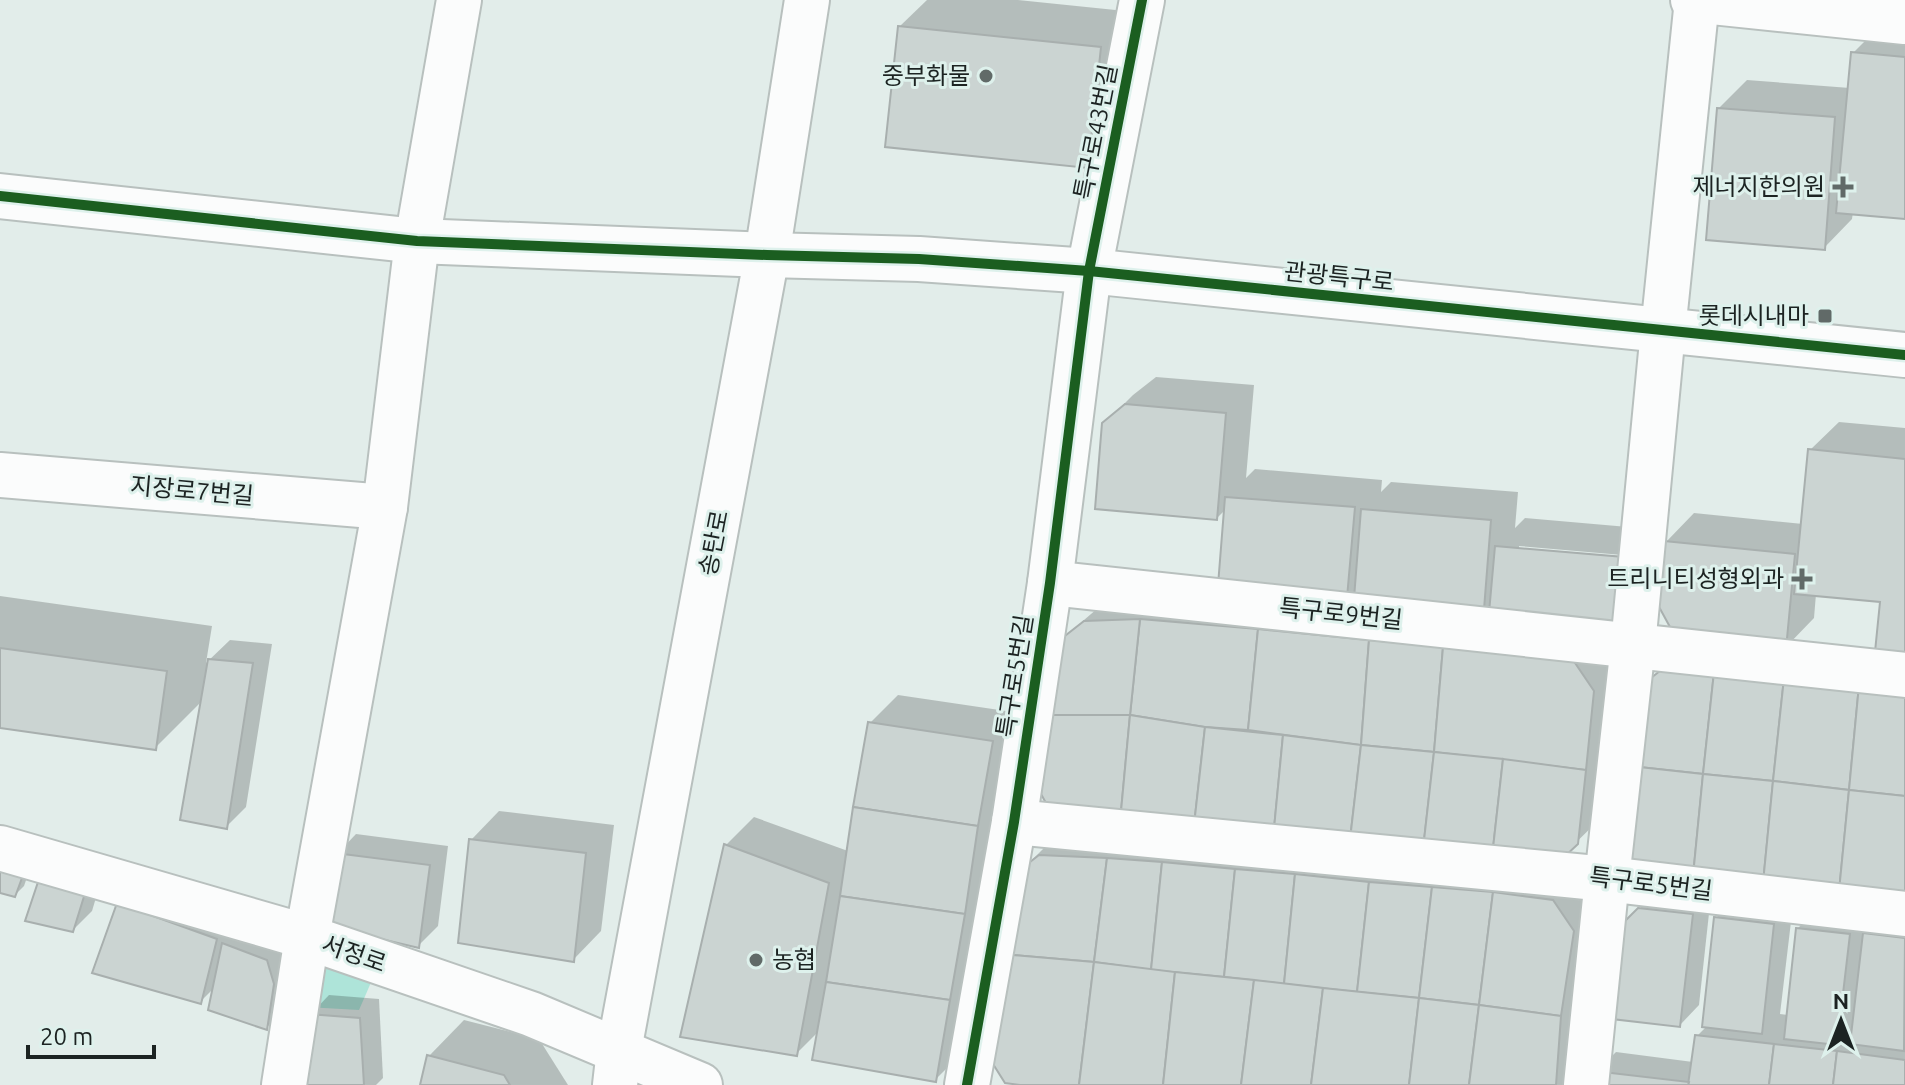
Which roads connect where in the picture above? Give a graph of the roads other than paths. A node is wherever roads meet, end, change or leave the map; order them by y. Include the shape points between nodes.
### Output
1 (459, 0) edge
2 (807, 0) edge
3 (1142, 0) edge
4 (1696, 0) edge
5 (1905, 22) edge
6 (0, 196) edge
7 (417, 241) junction
8 (767, 255) junction
9 (1089, 271) junction
10 (1663, 331) junction
11 (1905, 355) edge
12 (0, 475) edge
13 (385, 507) junction
14 (1050, 583) junction
15 (1633, 645) junction
16 (1905, 675) edge
17 (1014, 822) junction
18 (0, 848) edge
19 (1607, 879) junction
20 (1905, 914) edge
21 (307, 937) junction
22 (617, 1068) edge
23 (284, 1085) edge
24 (700, 1085) edge
25 (967, 1085) edge
26 (1586, 1085) edge

1 - 7 street
2 - 8 street, 송탄로
3 - 9 street, 특구로43번길
4 - 5 street
4 - 10 street
6 - 7 street, 관광특구로
7 - 8 street, 관광특구로
7 - 13 street
8 - 9 street, 관광특구로
8 - 22 street, 송탄로
9 - 10 street, 관광특구로
9 - 14 street, 특구로5번길
10 - 11 street, 관광특구로
10 - 15 street
12 - 13 street, 지장로7번길
13 - 21 street
14 - 15 street, 특구로9번길
14 - 17 street, 특구로5번길
15 - 16 street, 특구로9번길
15 - 19 street
17 - 19 street, 특구로5번길
17 - 25 street, 특구로5번길
18 - 21 street, 서정로
19 - 20 street, 특구로5번길
19 - 26 street
21 - 22 street, 서정로 via 531,1014
21 - 23 street
22 - 24 street, 서정로

